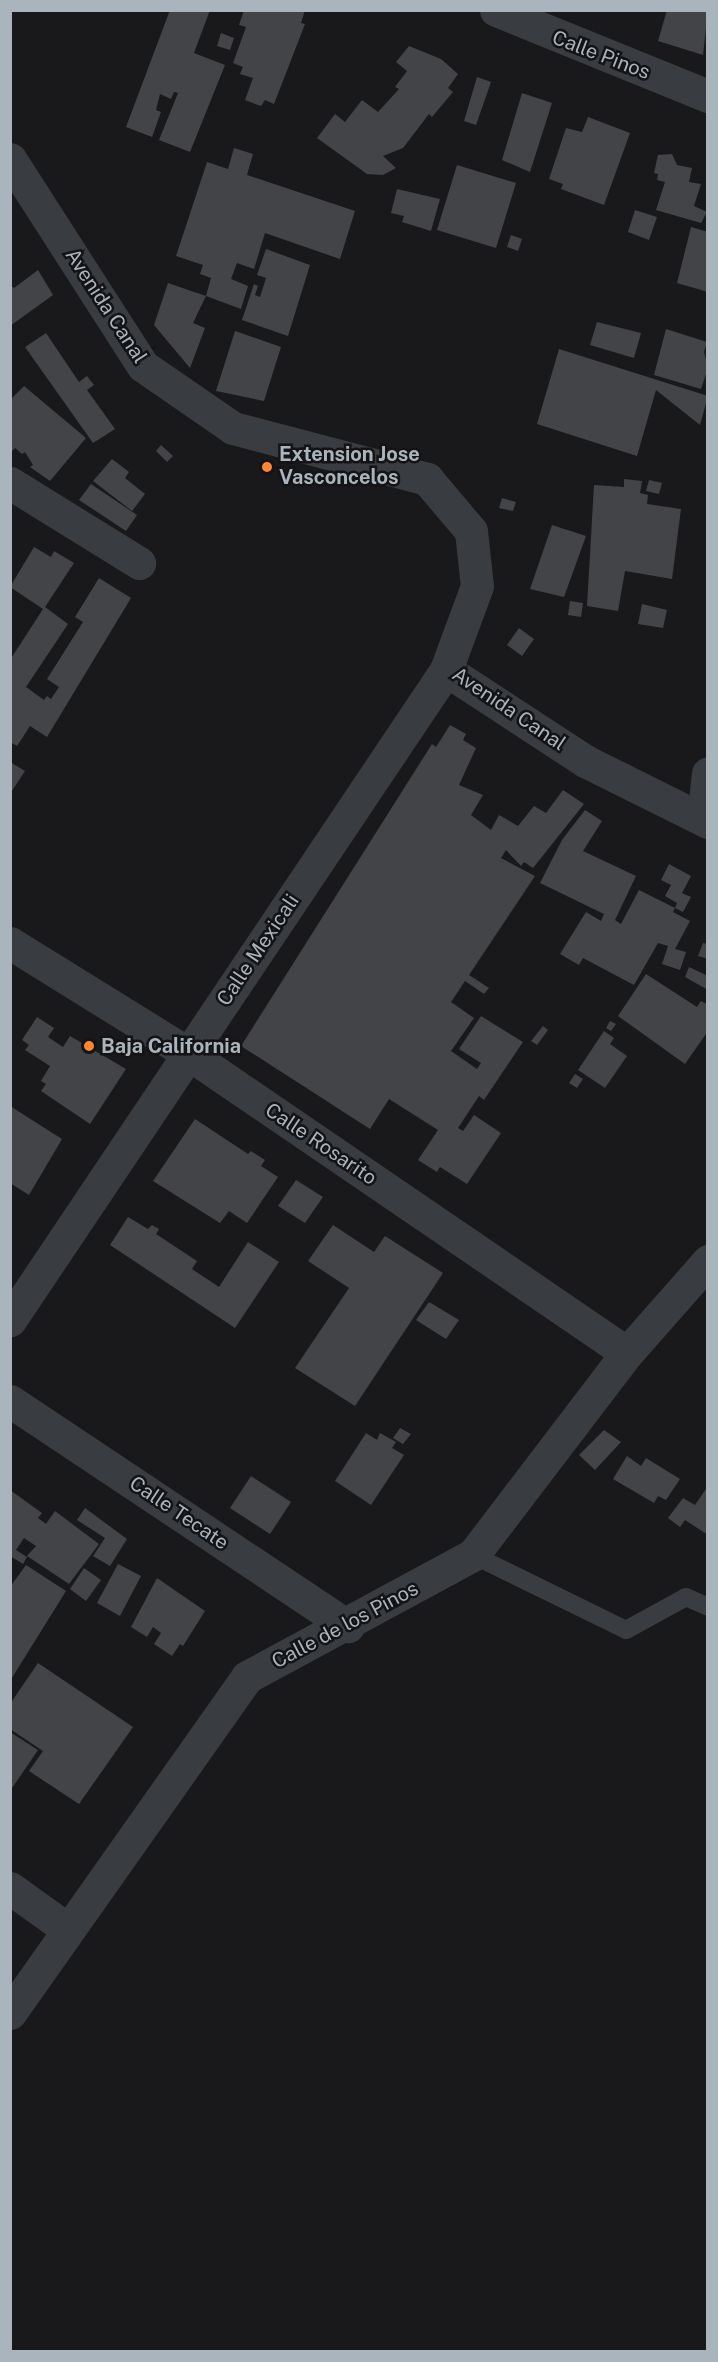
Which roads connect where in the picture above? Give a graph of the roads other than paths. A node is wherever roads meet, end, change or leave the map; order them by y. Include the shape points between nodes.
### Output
1 (496, 10) edge
2 (546, 21) edge
3 (708, 96) edge
4 (10, 159) edge
5 (10, 483) edge
6 (140, 563) dead end
7 (446, 670) junction
8 (708, 773) edge
9 (705, 821) edge
10 (10, 943) edge
11 (189, 1054) junction
12 (708, 1261) edge
13 (10, 1320) edge
14 (627, 1353) junction
15 (10, 1401) edge
16 (473, 1555) junction
17 (708, 1607) edge
18 (348, 1626) junction
19 (10, 1888) edge
20 (67, 1929) junction
21 (10, 2013) edge

1 - 2 street, Calle Pinos
2 - 3 street, Calle Pinos
4 - 7 street, Avenida Canal via 143,366 233,428 427,479 471,531 477,586
5 - 6 street
7 - 9 street, Avenida Canal via 585,761
7 - 11 street, Calle Mexicali
8 - 9 street
10 - 11 street, Calle Rosarito
11 - 13 street, Calle Mexicali
11 - 14 street, Calle Rosarito
12 - 14 street, Calle de los Pinos
14 - 16 street, Calle de los Pinos
15 - 18 street, Calle Tecate
16 - 17 lane via 626,1630 686,1597
16 - 18 street, Calle de los Pinos
18 - 20 street, Calle de los Pinos via 247,1677
19 - 20 street
20 - 21 street, Calle de los Pinos

